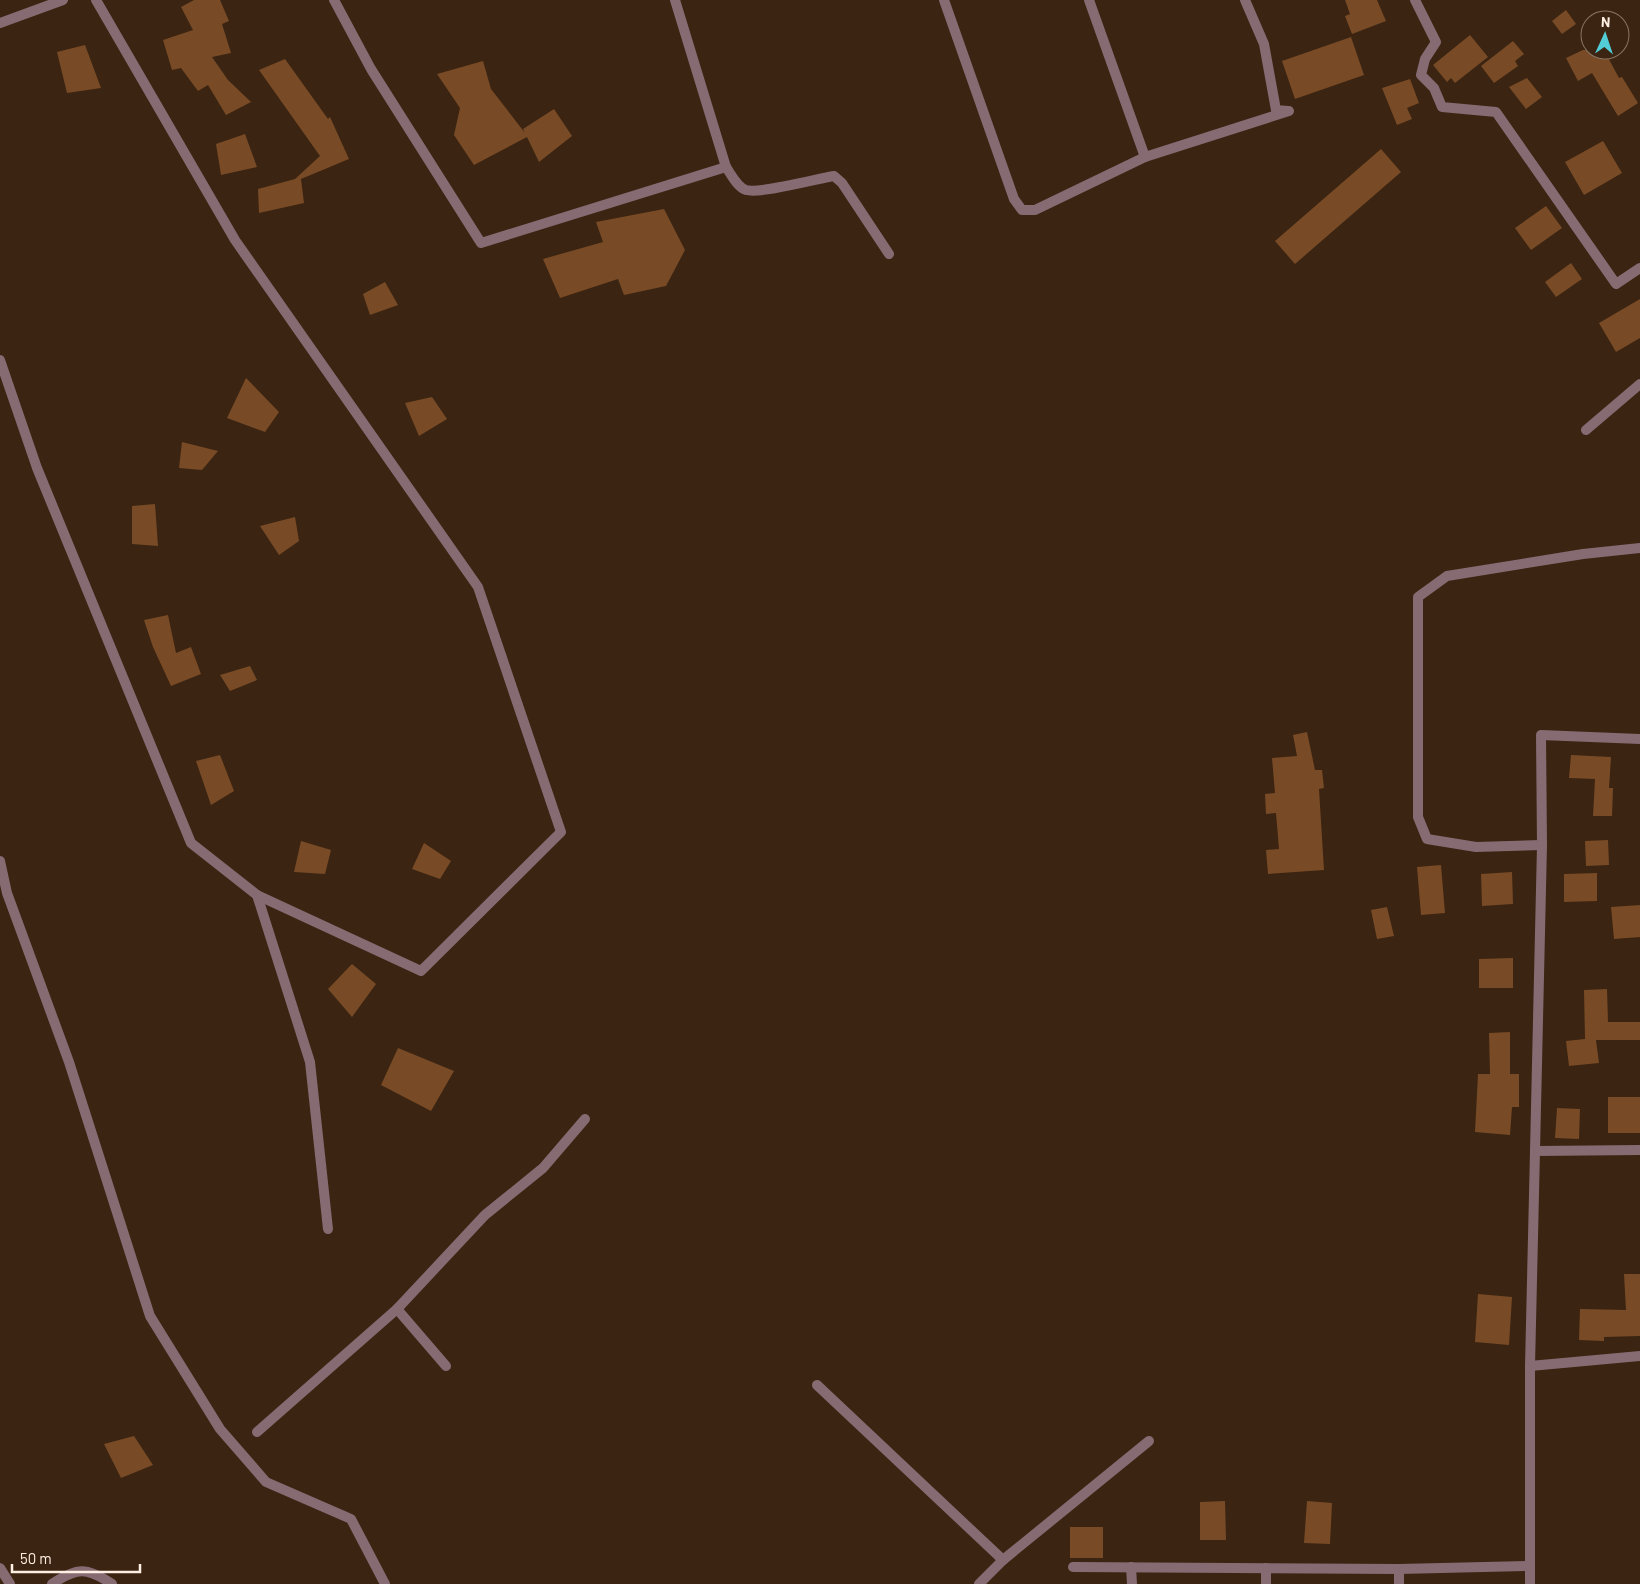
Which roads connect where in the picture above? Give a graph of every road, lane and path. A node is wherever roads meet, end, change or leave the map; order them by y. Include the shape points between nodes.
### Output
1 (63, 0) edge
2 (96, 0) edge
3 (334, 0) edge
4 (675, 0) edge
5 (944, 0) edge
6 (1089, 0) edge
7 (1245, 0) edge
8 (1415, 0) edge
9 (0, 23) edge
10 (1145, 157) junction
11 (726, 166) junction
12 (889, 254) dead end
13 (1640, 268) edge
14 (0, 360) edge
15 (1640, 384) edge
16 (1586, 430) dead end
17 (1640, 548) edge
18 (1640, 739) edge
19 (1542, 845) junction
20 (0, 861) edge
21 (257, 896) junction
22 (585, 1119) dead end
23 (1640, 1150) edge
24 (1536, 1151) junction
25 (328, 1229) dead end
26 (398, 1309) junction
27 (1640, 1356) edge
28 (446, 1366) dead end
29 (1530, 1366) junction
30 (817, 1384) dead end
31 (257, 1432) dead end
32 (1149, 1441) dead end
33 (1003, 1560) junction
34 (1530, 1566) junction
35 (1073, 1567) dead end
36 (1131, 1567) junction
37 (0, 1568) edge
38 (1266, 1568) junction
39 (1399, 1569) junction
40 (10, 1584) edge
41 (52, 1584) edge
42 (112, 1584) edge
43 (385, 1584) edge
44 (979, 1584) edge
45 (1132, 1584) edge
46 (1266, 1584) edge
47 (1399, 1584) edge
48 (1530, 1584) edge

1 - 9 street
2 - 21 street via 235,240 478,587 561,832 421,971
3 - 11 street via 371,69 481,242
4 - 11 street
5 - 10 street via 1014,199 1022,210 1035,210
6 - 10 street
7 - 10 street via 1264,44 1276,110 1289,111
8 - 13 street via 1436,42 1425,59 1421,75 1434,88 1442,107 1496,112 1616,284
11 - 12 street via 746,190 834,176 842,183
14 - 21 street via 37,468 191,843
15 - 16 street
17 - 19 street via 1447,576 1418,597 1418,817 1427,839 1476,847
18 - 19 street via 1541,734
19 - 24 street
20 - 43 street via 7,893 69,1062 150,1316 220,1429 266,1482 352,1519
21 - 25 street via 310,1062
22 - 26 street via 543,1168 485,1215
23 - 24 street
24 - 29 street
26 - 28 street
26 - 31 street
27 - 29 street
29 - 34 street
30 - 33 street
32 - 33 street
33 - 44 street
34 - 39 street
34 - 48 street
35 - 36 street
36 - 38 street
36 - 45 street
37 - 40 street
38 - 39 street
38 - 46 street
39 - 47 street
41 - 42 street via 70,1572 93,1572

